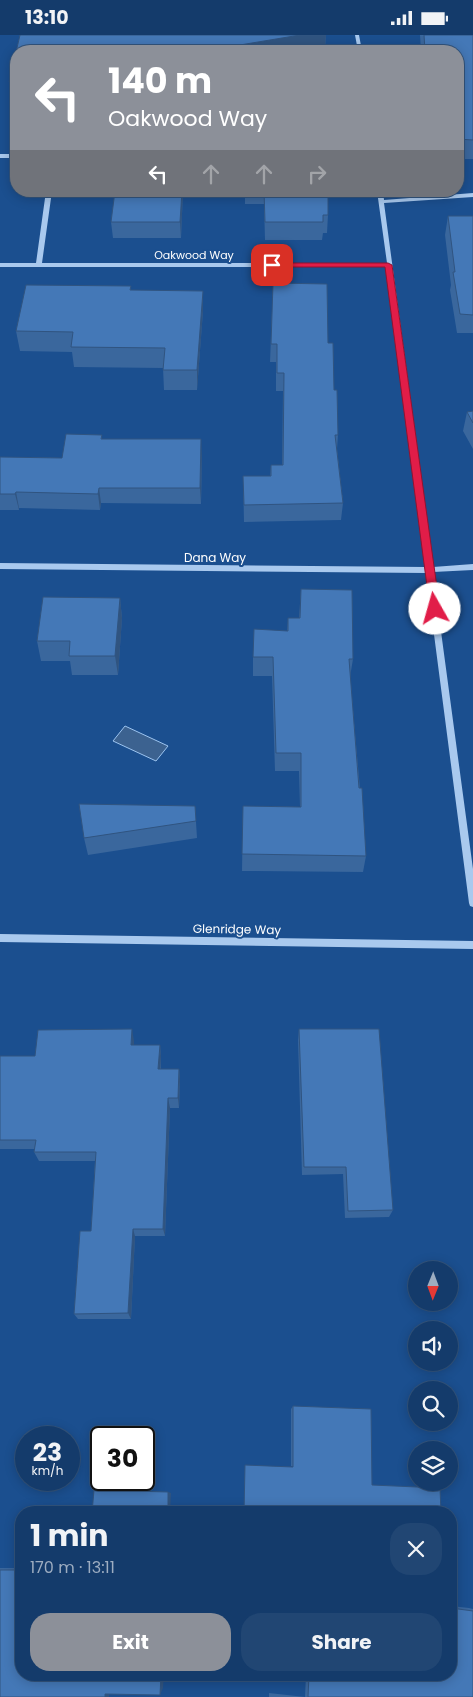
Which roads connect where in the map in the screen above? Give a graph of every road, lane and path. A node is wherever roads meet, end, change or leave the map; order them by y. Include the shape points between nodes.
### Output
1 (48, 197) edge
2 (380, 197) edge
3 (450, 197) edge
4 (381, 203) junction
5 (0, 265) edge
6 (39, 265) junction
7 (388, 265) junction
8 (0, 567) edge
9 (473, 567) edge
10 (430, 570) junction
11 (473, 903) edge
12 (0, 938) edge
13 (473, 945) edge

1 - 6 street
2 - 4 street
3 - 4 street
4 - 7 street
5 - 6 street, Oakwood Way
6 - 7 street, Oakwood Way
7 - 10 street
8 - 10 street, Dana Way
9 - 10 street, Dana Way
10 - 11 street
12 - 13 street, Glenridge Way

